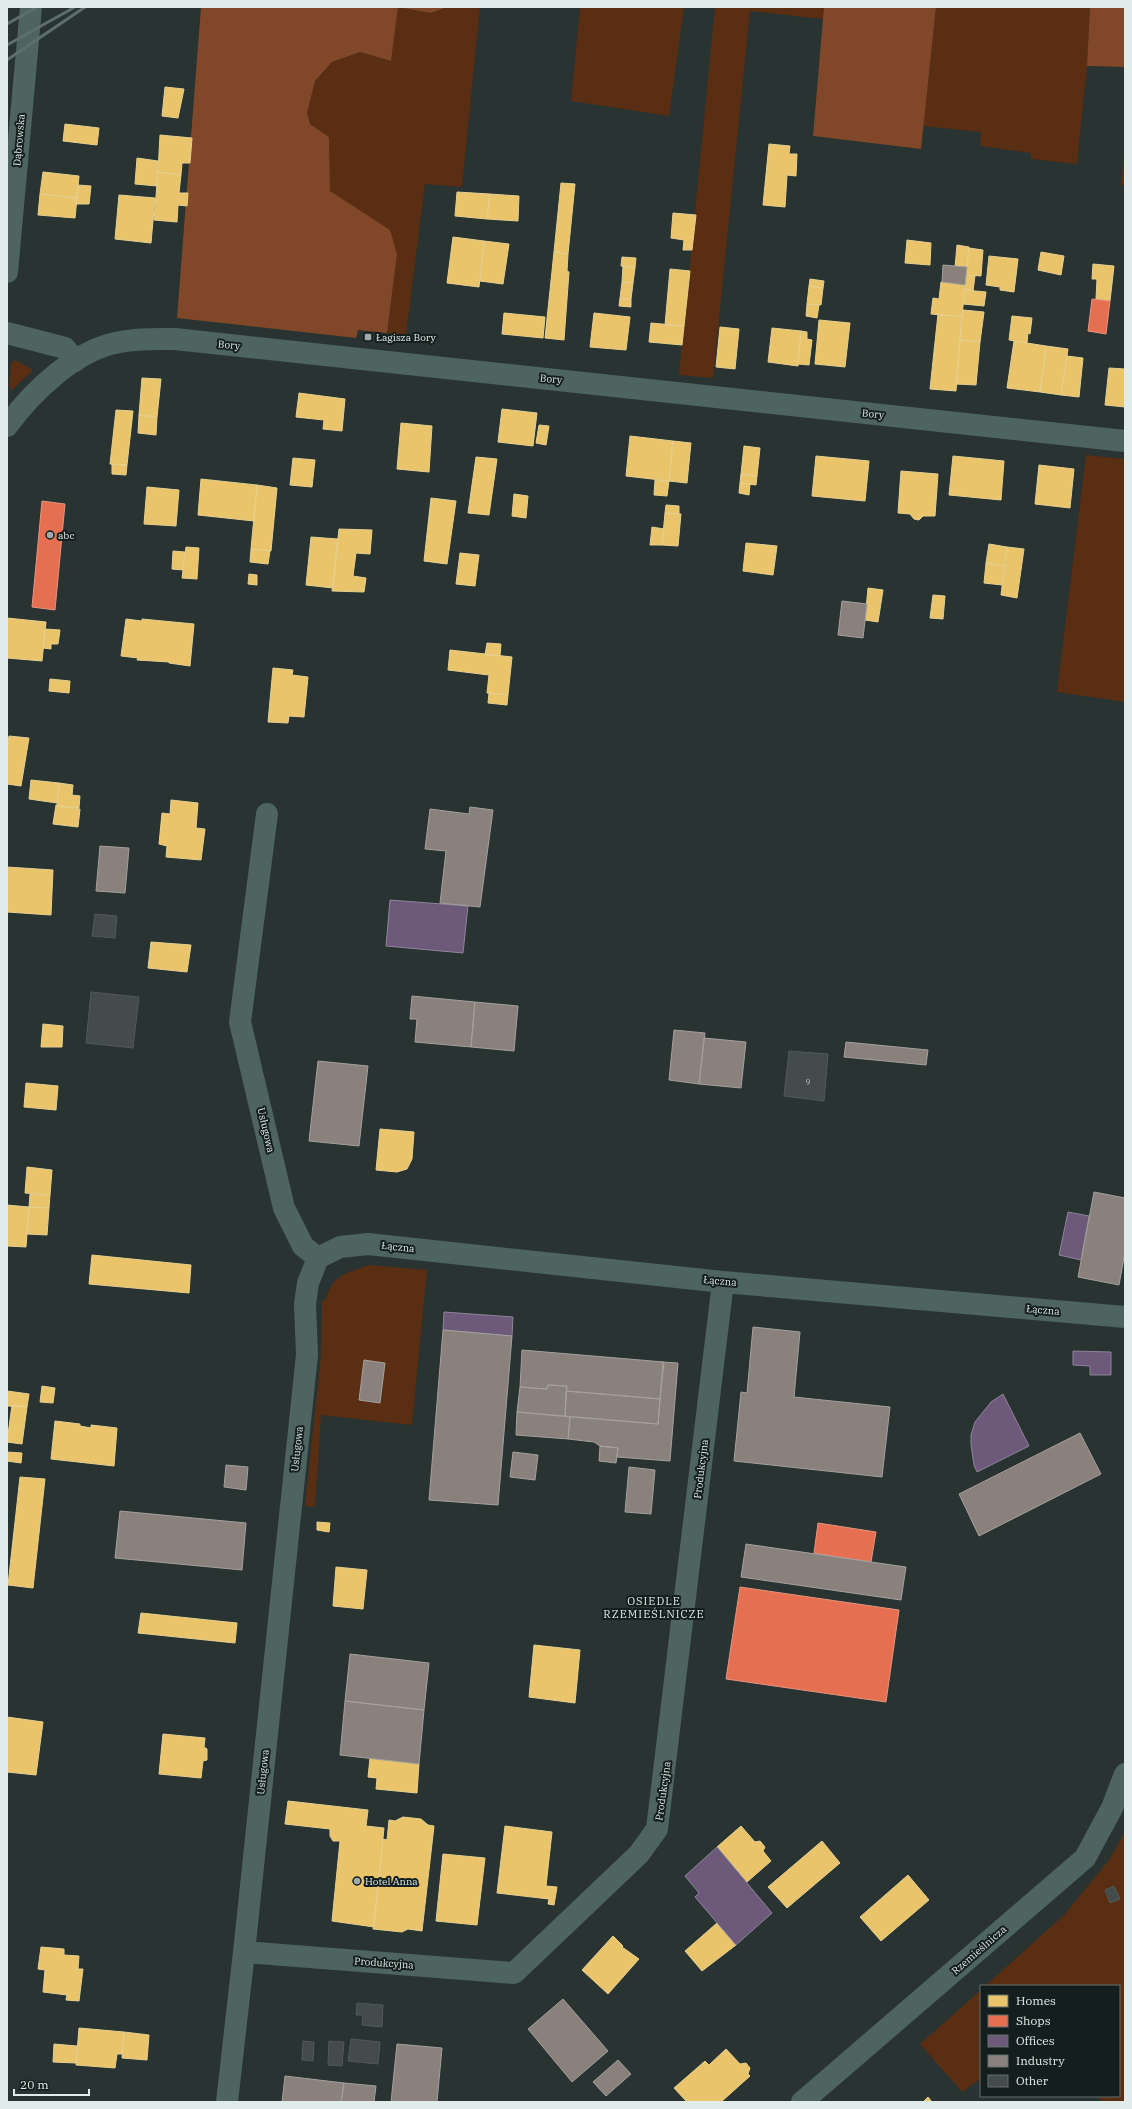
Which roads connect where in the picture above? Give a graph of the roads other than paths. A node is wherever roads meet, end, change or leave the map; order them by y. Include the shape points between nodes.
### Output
1 (31, 7) edge
2 (7, 272) edge
3 (7, 333) edge
4 (76, 361) junction
5 (7, 426) edge
6 (1125, 441) edge
7 (267, 814) dead end
8 (318, 1258) junction
9 (723, 1282) junction
10 (1125, 1316) edge
11 (1125, 1774) edge
12 (244, 1952) junction
13 (227, 2102) edge
14 (802, 2102) edge

1 - 2 street, Dąbrowska
3 - 4 street via 65,348
4 - 5 street, Bory via 28,398
4 - 6 street, Bory via 118,342 175,339
7 - 8 street, Usługowa via 240,1022 284,1208 303,1246
8 - 9 street, Łączna via 340,1247 368,1244
8 - 12 street, Usługowa via 308,1283 305,1304 307,1355
9 - 10 street, Łączna
9 - 12 street, Produkcyjna via 657,1829 639,1854 514,1973
11 - 14 street, Rzemieślnicza via 1112,1808 1085,1858
12 - 13 street, Usługowa

